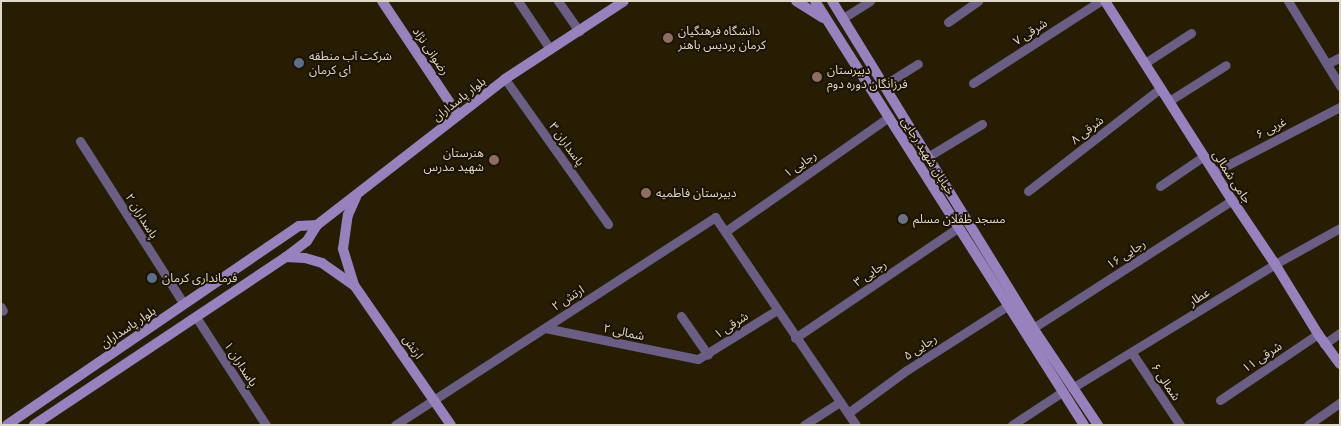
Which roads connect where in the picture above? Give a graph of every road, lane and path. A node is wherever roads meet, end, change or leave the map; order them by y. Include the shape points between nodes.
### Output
1 (382, 1) edge
2 (518, 1) edge
3 (558, 1) edge
4 (624, 1) edge
5 (796, 1) edge
6 (814, 1) edge
7 (832, 1) edge
8 (870, 1) edge
9 (978, 1) edge
10 (1100, 1) edge
11 (1105, 1) edge
12 (1288, 1) edge
13 (843, 18) junction
14 (826, 19) junction
15 (948, 22) dead end
16 (579, 31) junction
17 (1191, 33) dead end
18 (550, 49) junction
19 (1340, 56) edge
20 (1145, 63) junction
21 (918, 64) dead end
22 (1327, 64) junction
23 (1226, 65) dead end
24 (505, 80) junction
25 (973, 83) dead end
26 (884, 85) junction
27 (1340, 86) edge
28 (1161, 88) junction
29 (1169, 101) junction
30 (1340, 107) edge
31 (458, 115) junction
32 (889, 117) junction
33 (982, 124) dead end
34 (80, 141) dead end
35 (928, 156) junction
36 (1204, 156) junction
37 (1214, 172) junction
38 (1160, 186) dead end
39 (1028, 191) dead end
40 (358, 193) junction
41 (1232, 200) junction
42 (608, 224) dead end
43 (317, 225) junction
44 (959, 228) junction
45 (1340, 228) edge
46 (726, 231) junction
47 (286, 257) junction
48 (986, 261) junction
49 (1275, 264) junction
50 (354, 285) junction
51 (184, 304) junction
52 (1007, 306) junction
53 (777, 310) junction
54 (681, 316) dead end
55 (196, 317) junction
56 (545, 328) junction
57 (1033, 328) junction
58 (1340, 333) edge
59 (1318, 334) junction
60 (795, 338) junction
61 (1324, 344) junction
62 (1132, 353) junction
63 (708, 355) junction
64 (698, 360) joint
65 (1340, 364) edge
66 (1067, 390) junction
67 (434, 399) junction
68 (1220, 400) dead end
69 (840, 402) junction
70 (1340, 403) edge
71 (848, 413) junction
72 (7, 425) edge
73 (34, 425) edge
74 (266, 425) edge
75 (395, 425) edge
76 (451, 425) edge
77 (804, 425) edge
78 (856, 425) edge
79 (1012, 425) edge
80 (1084, 425) edge
81 (1098, 425) edge
82 (1180, 425) edge
83 (1308, 425) edge

1 - 31 main road, رضوانی نژاد
2 - 18 street
3 - 16 street
4 - 16 main road, بلوار پاسداران
5 - 14 main road
6 - 14 main road, خیابان شهید رجایی
7 - 13 main road, خیابان شهید رجایی
8 - 13 street
9 - 15 street
10 - 25 street, شرقی ۷
11 - 20 main road, جامی شمالی
12 - 22 street
13 - 26 main road, خیابان شهید رجایی
14 - 32 main road, خیابان شهید رجایی
16 - 18 main road, بلوار پاسداران
17 - 20 street
18 - 24 main road, بلوار پاسداران
19 - 22 street
20 - 28 main road, جامی شمالی
21 - 26 street
22 - 27 street
23 - 29 street
24 - 31 main road, بلوار پاسداران
24 - 42 street, پاسداران ۳
26 - 35 main road, خیابان شهید رجایی
28 - 29 main road, جامی شمالی
28 - 39 street, شرقی ۸
29 - 36 main road, جامی شمالی
30 - 37 street, غربی ۶
31 - 40 main road, بلوار پاسداران
32 - 44 main road, خیابان شهید رجایی
32 - 46 street, رجایی ۱
33 - 35 street
34 - 51 street, پاسداران ۲
35 - 48 main road, خیابان شهید رجایی
36 - 37 main road, جامی شمالی
36 - 38 street
37 - 41 main road, جامی شمالی
40 - 43 main road, بلوار پاسداران
40 - 50 main road via 348,215 343,250
41 - 49 main road, جامی شمالی
41 - 57 street, رجایی ۱۶
43 - 47 main road, بلوار پاسداران via 307,241
43 - 51 main road, بلوار پاسداران via 299,226
44 - 48 main road, خیابان شهید رجایی
44 - 60 street, رجایی ۳
45 - 49 street, عطار
46 - 53 street
46 - 56 street, ارتش ۲ via 715,216
47 - 50 main road via 322,263
47 - 55 main road, بلوار پاسداران
48 - 52 main road, خیابان شهید رجایی
48 - 57 main road, خیابان شهید رجایی
49 - 59 main road, جامی شمالی
49 - 62 street, عطار
50 - 67 main road, ارتش
51 - 72 main road, بلوار پاسداران
52 - 66 main road, خیابان شهید رجایی
52 - 71 street, رجایی ۵ via 907,370
53 - 60 street
53 - 63 street, شرقی ۱
54 - 63 street
55 - 73 main road, بلوار پاسداران
55 - 74 street, پاسداران ۱
56 - 64 street, شمالی ۲
56 - 67 street, ارتش ۲
57 - 66 main road, خیابان شهید رجایی
58 - 61 street
59 - 61 main road, جامی شمالی
59 - 68 street, شرقی ۱۱
60 - 69 street
61 - 65 main road, جامی شمالی
62 - 66 street, عطار
62 - 82 street, شمالی ۶
63 - 64 street, شرقی ۱
66 - 79 street, عطار
66 - 80 main road, خیابان شهید رجایی
66 - 81 main road, خیابان شهید رجایی
67 - 75 street, ارتش ۲
67 - 76 main road, ارتش
69 - 71 street
69 - 77 street
70 - 83 street
71 - 78 street

